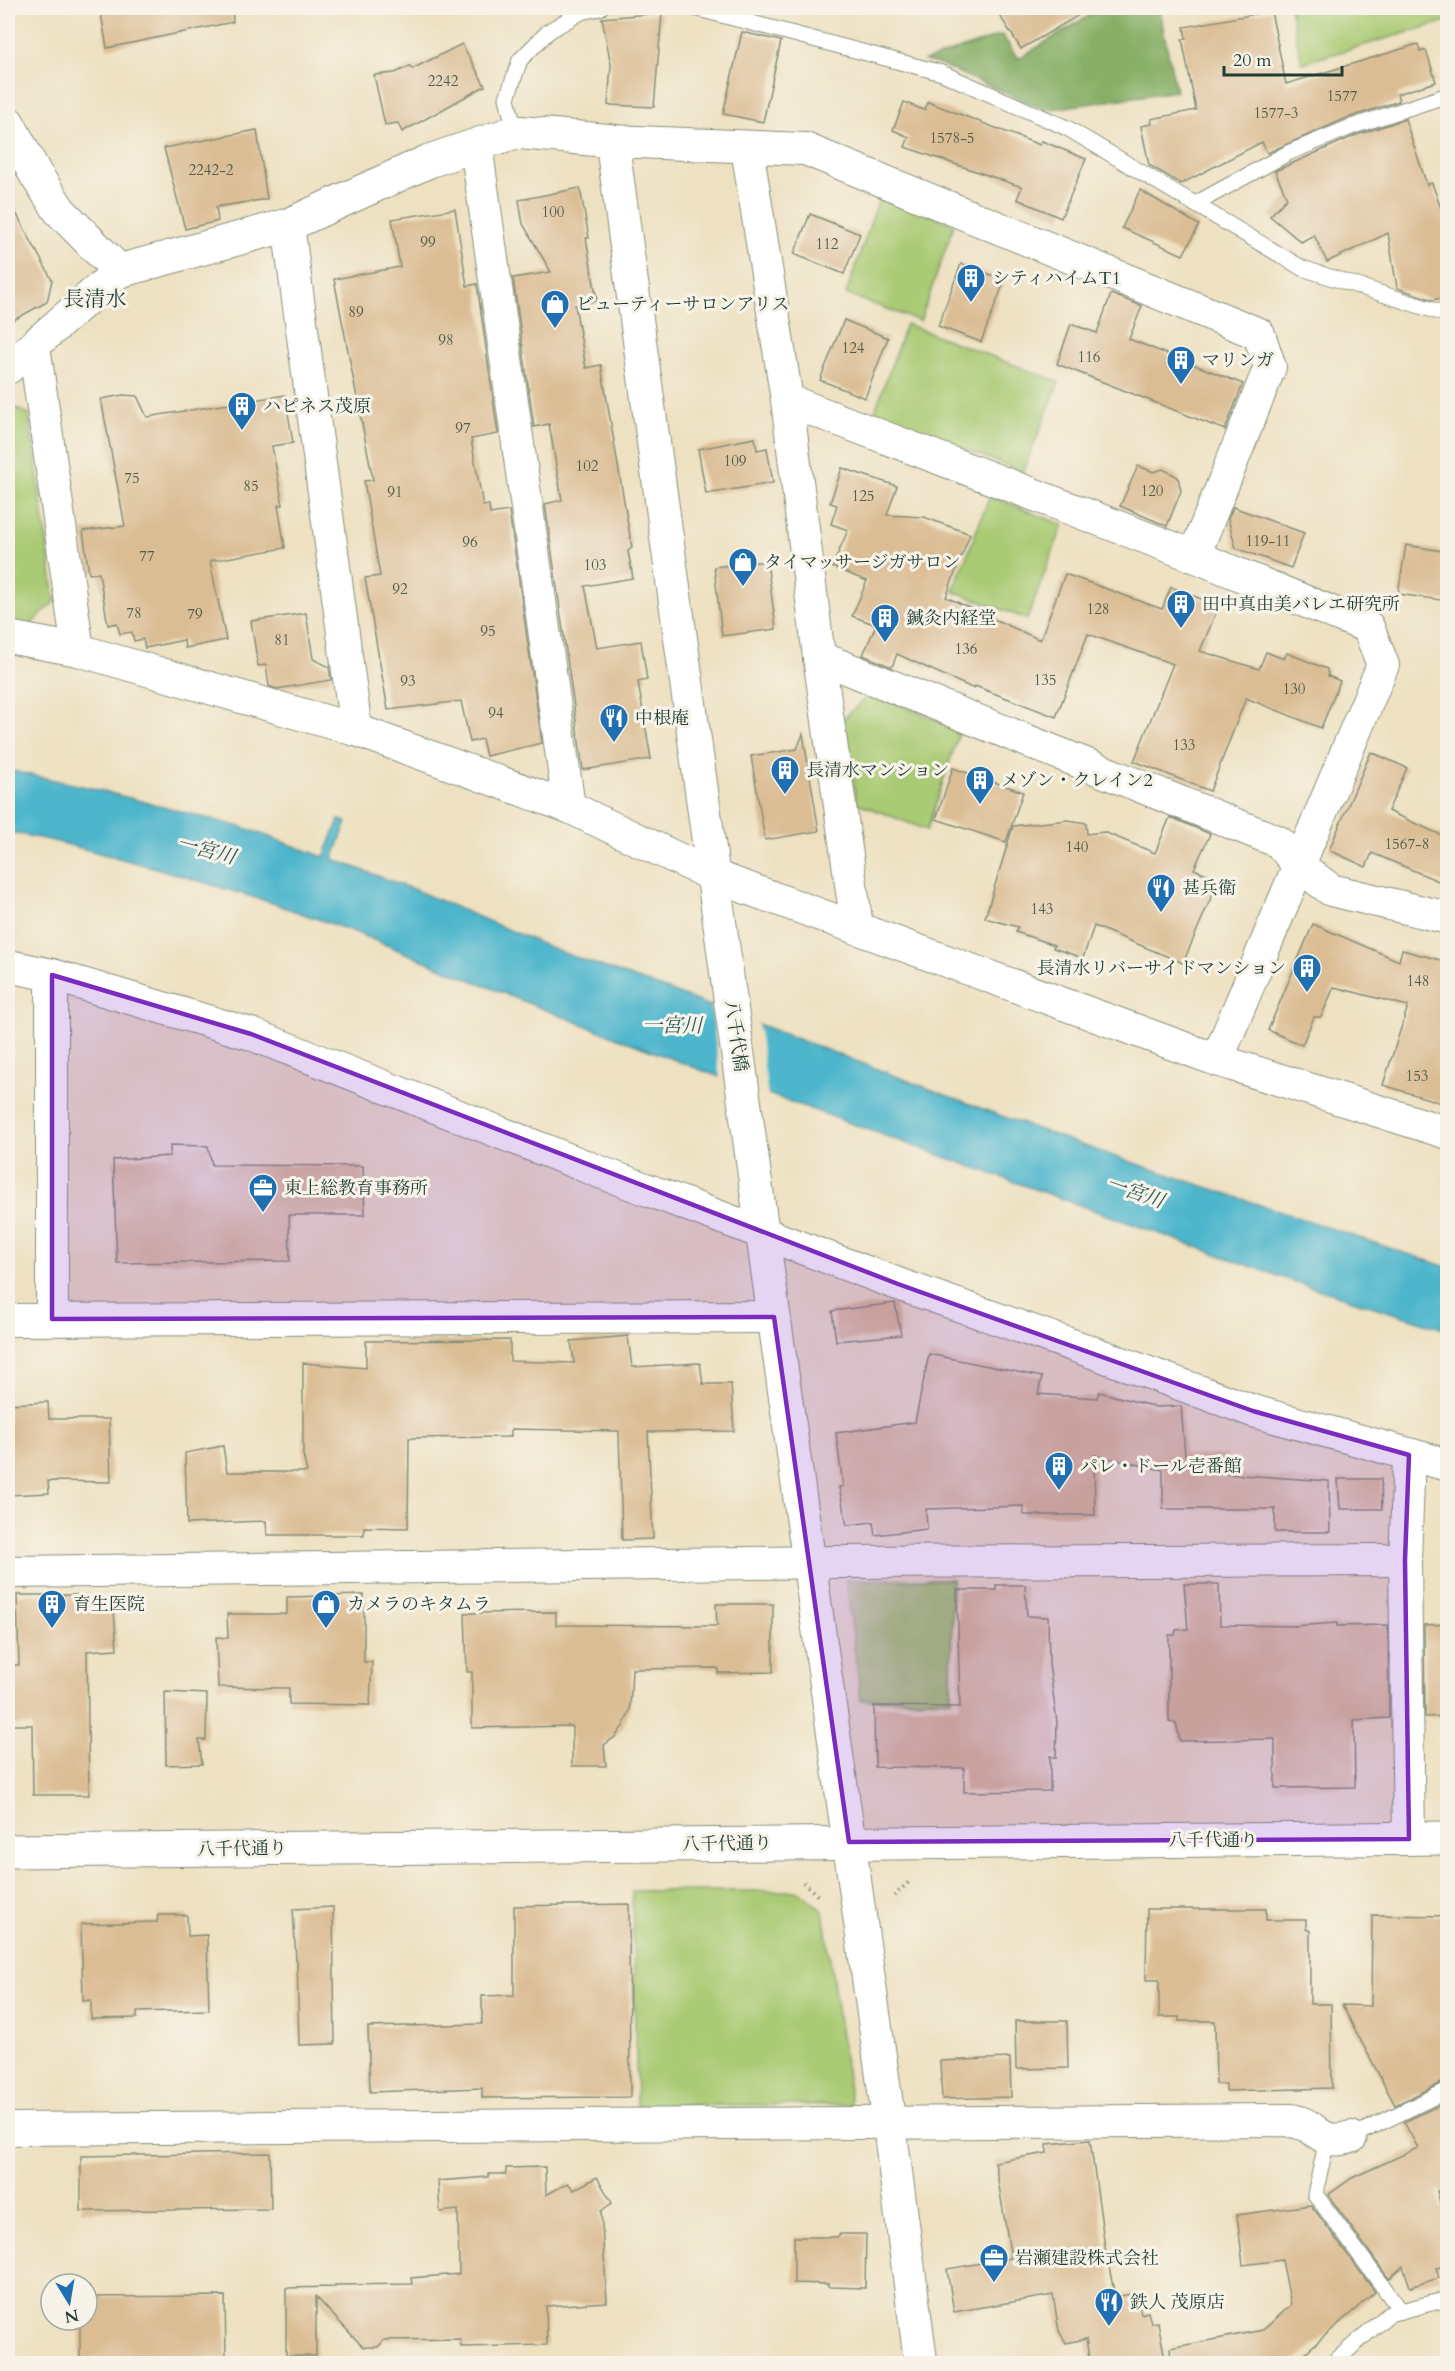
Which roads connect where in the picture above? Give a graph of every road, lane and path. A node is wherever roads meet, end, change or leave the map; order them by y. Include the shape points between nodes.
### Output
1 (600, 8) edge
2 (695, 8) edge
3 (1448, 95) edge
4 (8, 123) edge
5 (515, 132) junction
6 (612, 141) junction
7 (476, 145) junction
8 (747, 148) junction
9 (1195, 204) junction
10 (288, 225) junction
11 (119, 271) junction
12 (1448, 315) edge
13 (34, 346) junction
14 (8, 368) edge
15 (787, 400) junction
16 (1194, 556) junction
17 (8, 637) edge
18 (78, 650) junction
19 (819, 657) junction
20 (356, 730) junction
21 (569, 807) junction
22 (1298, 865) junction
23 (714, 876) junction
24 (1448, 918) edge
25 (857, 927) junction
26 (8, 966) edge
27 (52, 975) junction
28 (1217, 1060) junction
29 (1448, 1133) edge
30 (763, 1234) junction
31 (774, 1317) junction
32 (52, 1319) junction
33 (8, 1320) edge
34 (1409, 1455) junction
35 (1448, 1465) edge
36 (1405, 1560) junction
37 (809, 1563) junction
38 (8, 1572) edge
39 (1448, 1838) edge
40 (1409, 1839) junction
41 (849, 1842) junction
42 (8, 1851) edge
43 (1448, 2090) edge
44 (889, 2122) junction
45 (8, 2129) edge
46 (1339, 2138) junction
47 (1448, 2299) edge
48 (1401, 2311) junction
49 (921, 2364) edge
50 (1332, 2364) edge

1 - 5 lane via 581,12 549,31 520,60 507,98
2 - 9 lane via 942,73 1067,128
3 - 9 lane via 1350,127 1288,153
4 - 11 street via 60,211
5 - 6 street
5 - 7 street
6 - 8 street
6 - 23 street, 八千代橋
7 - 10 street via 429,161
7 - 21 street
8 - 15 street
8 - 16 street via 805,149 1259,334 1270,367
9 - 12 lane via 1302,268
10 - 11 street
10 - 20 street
11 - 13 street
13 - 14 street
13 - 18 street
15 - 16 street
15 - 19 street
16 - 22 street via 1368,627 1383,665
17 - 18 street
18 - 20 street
19 - 22 street via 1279,842
19 - 25 street
20 - 21 street
21 - 23 street
22 - 24 street via 1330,890
22 - 28 street
23 - 25 street
23 - 30 street, 八千代橋
25 - 28 street
26 - 27 street
27 - 30 street via 251,1034
27 - 32 street
28 - 29 street
30 - 31 street, 八千代橋
30 - 34 street via 1253,1411
31 - 32 street
31 - 37 street, 八千代橋
32 - 33 street
34 - 35 street
34 - 36 street
36 - 37 street
36 - 40 street
37 - 38 street
37 - 41 street, 八千代橋
39 - 40 street, 八千代通り
40 - 41 street, 八千代通り
41 - 42 street, 八千代通り
41 - 44 street, 八千代橋
43 - 46 lane
44 - 45 street
44 - 46 street via 1292,2120
44 - 49 street, 八千代橋
46 - 48 lane via 1315,2194
47 - 48 lane
48 - 50 lane via 1389,2314

